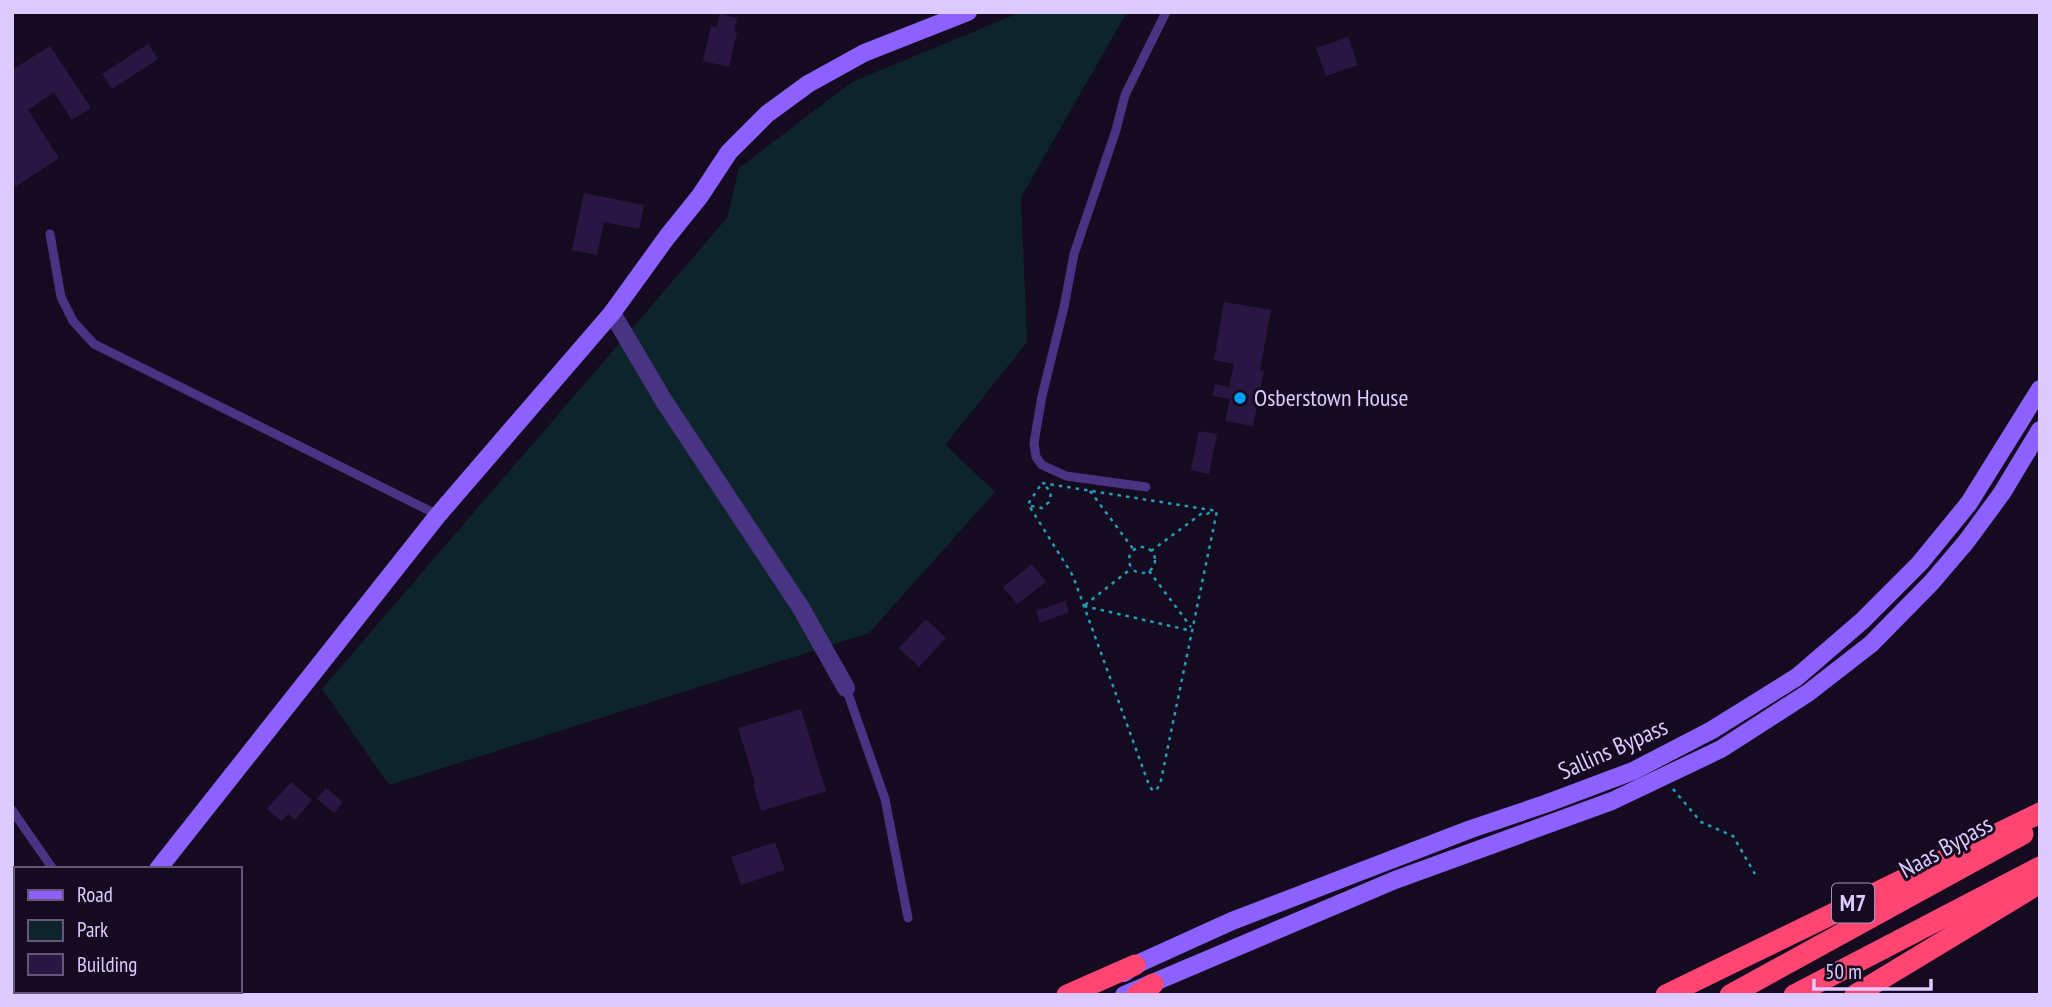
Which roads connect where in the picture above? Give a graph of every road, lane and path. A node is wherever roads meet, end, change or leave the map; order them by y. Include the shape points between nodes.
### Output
1 (968, 12) edge
2 (1166, 12) edge
3 (50, 234) dead end
4 (612, 313) junction
5 (2040, 389) edge
6 (2040, 430) edge
7 (1042, 483) junction
8 (1146, 487) dead end
9 (1090, 491) junction
10 (1028, 504) junction
11 (1212, 510) junction
12 (438, 515) junction
13 (1134, 550) junction
14 (1151, 551) junction
15 (1132, 568) junction
16 (1149, 571) junction
17 (1084, 606) junction
18 (1192, 630) junction
19 (846, 688) joint
20 (1665, 778) junction
21 (12, 810) edge
22 (2040, 813) edge
23 (2040, 825) edge
24 (52, 867) edge
25 (160, 867) edge
26 (2040, 867) edge
27 (1755, 874) dead end
28 (2040, 883) edge
29 (908, 918) dead end
30 (1135, 965) junction
31 (1145, 990) edge
32 (1067, 995) edge
33 (1092, 995) edge
34 (1124, 995) edge
35 (1666, 995) edge
36 (1730, 995) edge
37 (1794, 995) edge
38 (1855, 995) edge

1 - 4 main road via 864,53 808,84 767,114 729,152
2 - 8 lane via 1125,95 1074,254 1034,443 1042,465 1066,476
3 - 12 lane via 61,297 72,321 94,344
4 - 12 main road
4 - 19 street via 664,401 801,608
5 - 30 main road, Sallins Bypass via 1969,503 1920,563 1797,677 1712,730 1633,771 1232,920
6 - 20 main road, Sallins Bypass via 1966,542 1871,644 1808,693 1721,749
7 - 9 path
7 - 10 path
7 - 10 path via 1049,488 1049,502 1042,508
9 - 11 path
9 - 13 path
10 - 17 path via 1073,576
11 - 14 path
11 - 18 path via 1217,511
12 - 25 main road
13 - 14 path via 1144,547
13 - 15 path via 1129,559
14 - 16 path via 1155,562
15 - 16 path via 1140,573
15 - 17 path
16 - 18 path
17 - 18 path
17 - 18 path via 1153,790 1160,785
19 - 29 lane via 886,799
20 - 27 path via 1701,822 1733,836
20 - 31 main road, Sallins Bypass via 1612,802 1395,880
21 - 24 lane
22 - 35 highway, M7
23 - 36 highway, Naas Bypass / M7
26 - 37 highway, M7
28 - 38 highway
30 - 32 highway
30 - 33 main road, Sallins Bypass
31 - 34 main road, Sallins Bypass

